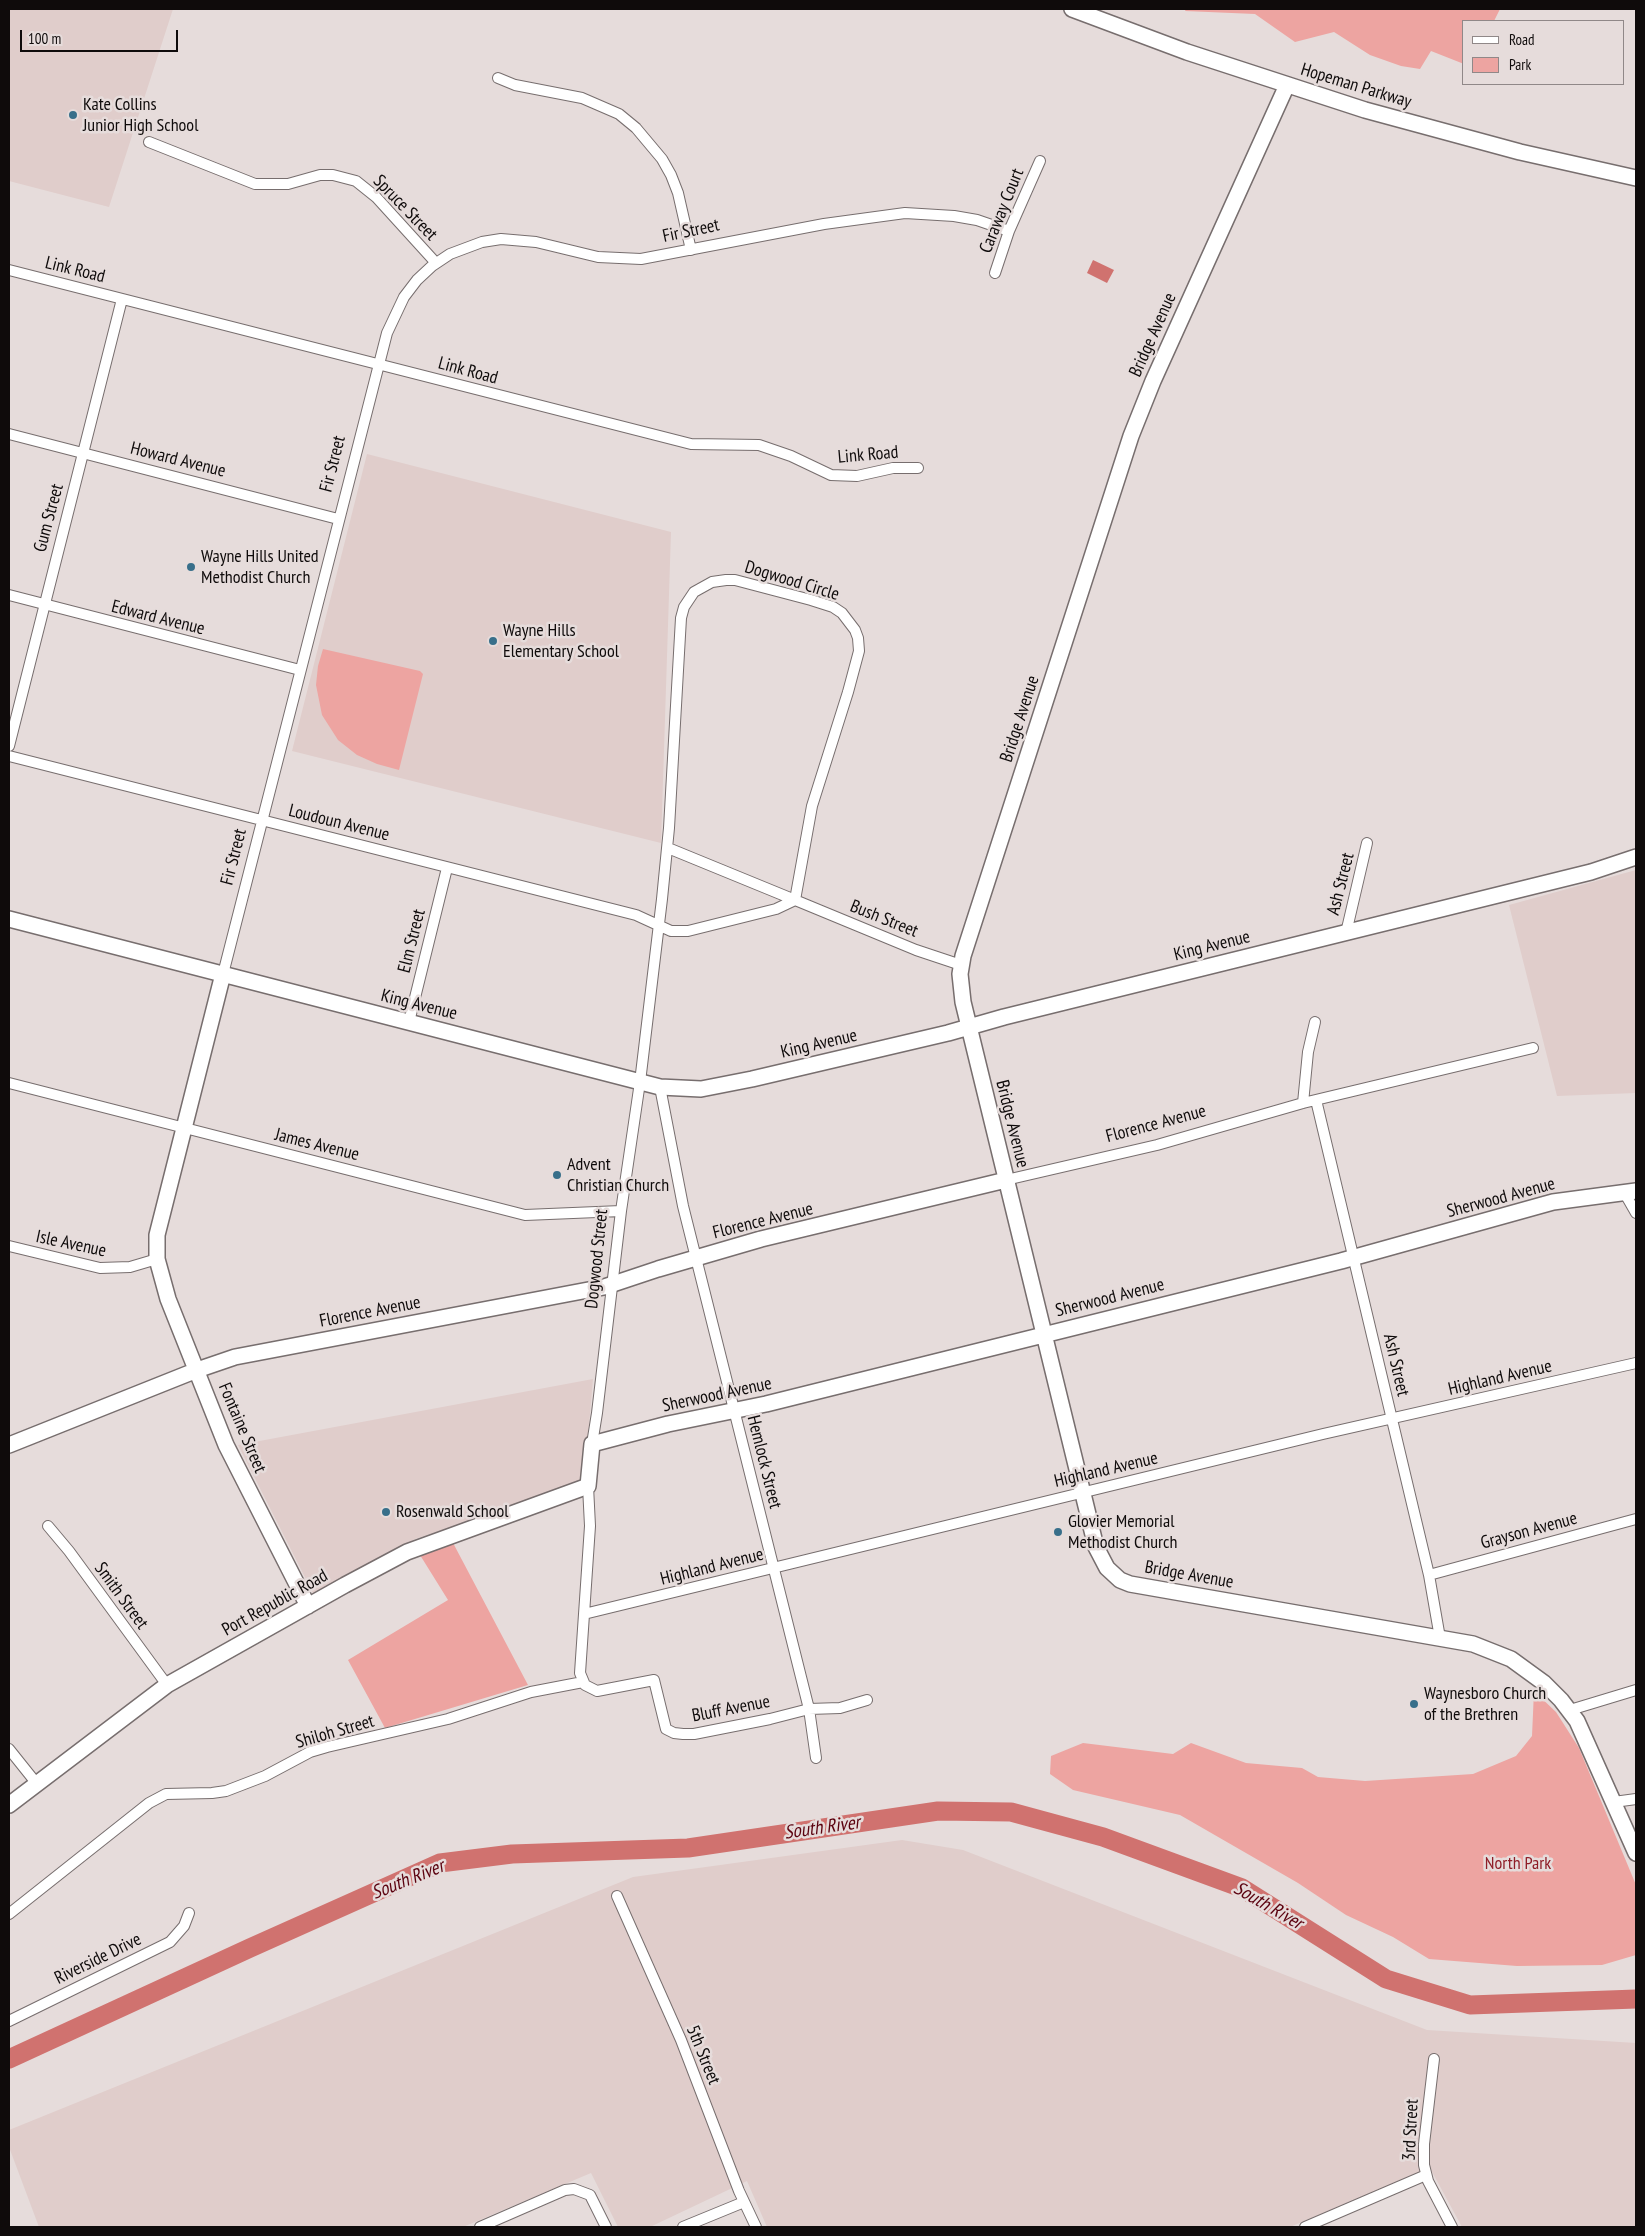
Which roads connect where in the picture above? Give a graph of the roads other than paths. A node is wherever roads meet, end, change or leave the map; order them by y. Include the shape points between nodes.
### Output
1 (1072, 9) edge
2 (498, 78) dead end
3 (1287, 84) junction
4 (149, 142) dead end
5 (1040, 161) dead end
6 (1636, 178) edge
7 (1009, 232) junction
8 (691, 250) junction
9 (436, 263) junction
10 (9, 270) edge
11 (995, 273) dead end
12 (122, 299) junction
13 (379, 365) junction
14 (9, 434) edge
15 (83, 453) junction
16 (918, 468) dead end
17 (338, 519) junction
18 (9, 595) edge
19 (44, 605) junction
20 (300, 670) junction
21 (9, 746) edge
22 (9, 756) edge
23 (262, 821) junction
24 (1367, 843) dead end
25 (668, 848) junction
26 (1636, 856) edge
27 (447, 868) junction
28 (795, 900) junction
29 (9, 919) edge
30 (659, 926) junction
31 (1346, 933) junction
32 (961, 965) junction
33 (224, 974) junction
34 (409, 1022) junction
35 (1315, 1022) dead end
36 (968, 1027) junction
37 (1533, 1048) dead end
38 (640, 1082) junction
39 (9, 1083) edge
40 (660, 1087) junction
41 (1316, 1100) junction
42 (1302, 1103) junction
43 (184, 1128) junction
44 (1006, 1180) junction
45 (1630, 1191) edge
46 (621, 1211) junction
47 (1636, 1213) edge
48 (9, 1246) edge
49 (696, 1258) junction
50 (1353, 1258) junction
51 (157, 1259) junction
52 (613, 1284) junction
53 (1044, 1334) junction
54 (1636, 1363) edge
55 (197, 1370) junction
56 (734, 1410) junction
57 (1392, 1419) junction
58 (592, 1444) junction
59 (9, 1446) edge
60 (588, 1486) junction
61 (1082, 1493) junction
62 (1636, 1518) edge
63 (48, 1526) dead end
64 (774, 1568) junction
65 (1430, 1575) junction
66 (308, 1606) junction
67 (584, 1614) junction
68 (1440, 1638) junction
69 (583, 1682) junction
70 (167, 1685) junction
71 (1636, 1690) edge
72 (866, 1700) dead end
73 (809, 1709) junction
74 (1570, 1710) junction
75 (9, 1749) edge
76 (816, 1758) dead end
77 (37, 1784) junction
78 (1636, 1799) edge
79 (1614, 1802) junction
80 (9, 1805) edge
81 (1636, 1853) edge
82 (618, 1896) dead end
83 (189, 1913) dead end
84 (9, 1914) edge
85 (9, 2021) edge
86 (1434, 2059) dead end
87 (1426, 2175) junction
88 (744, 2202) junction
89 (480, 2227) edge
90 (606, 2227) edge
91 (683, 2227) edge
92 (756, 2227) edge
93 (1306, 2227) edge
94 (1452, 2227) edge

1 - 3 street, Hopeman Parkway via 1187,52
2 - 8 street via 515,85 582,98 618,114 636,128 658,153 671,175
3 - 6 street, Hopeman Parkway via 1436,130
3 - 32 street, Bridge Avenue via 1152,380 1131,436
4 - 9 street, Spruce Street via 254,184 288,184 320,175 356,181 376,197
5 - 7 street, Caraway Court
7 - 8 street, Fir Street via 977,220 905,213 824,224
7 - 11 street, Caraway Court
8 - 9 street, Fir Street via 660,257 622,259 536,242 501,239 464,247
9 - 13 street, Fir Street via 404,297 387,333
10 - 12 street, Link Road
12 - 13 street, Link Road
12 - 15 street, Gum Street
13 - 16 street, Link Road via 691,444 758,445 832,475 857,476 893,468
13 - 17 street, Fir Street
14 - 15 street, Howard Avenue
15 - 17 street, Howard Avenue
15 - 19 street, Gum Street
17 - 20 street, Fir Street
18 - 19 street, Edward Avenue
19 - 20 street, Edward Avenue
19 - 21 street, Gum Street
20 - 23 street, Fir Street
22 - 23 street, Loudoun Avenue
23 - 27 street, Loudoun Avenue
23 - 33 street, Fir Street
24 - 31 street, Ash Street
25 - 28 street, Bush Street
25 - 28 street, Dogwood Circle via 681,618 690,597 712,582 734,580 833,607 855,630 859,651 812,806
25 - 30 street, Dogwood Street
26 - 31 street, King Avenue via 1591,872
27 - 30 street, Loudoun Avenue via 636,915
27 - 34 street, Elm Street
28 - 30 street via 776,909 688,931 671,931
28 - 32 street, Bush Street
29 - 33 street, King Avenue
30 - 38 street, Dogwood Street
31 - 36 street, King Avenue
32 - 36 street, Bridge Avenue via 960,989
33 - 34 street, King Avenue
33 - 43 street, Fir Street
34 - 38 street, King Avenue
35 - 42 street
36 - 40 street, King Avenue via 712,1088
36 - 44 street, Bridge Avenue
37 - 41 street, Florence Avenue
38 - 40 street, King Avenue
38 - 46 street, Dogwood Street
39 - 43 street, James Avenue
40 - 49 street, Hemlock Street
41 - 42 street, Florence Avenue
41 - 50 street, Ash Street
42 - 44 street, Florence Avenue via 1158,1145
43 - 46 street, James Avenue via 535,1216
43 - 51 street, Fir Street via 158,1235
44 - 49 street, Florence Avenue via 761,1239
44 - 53 street, Bridge Avenue
45 - 47 street
45 - 50 street, Sherwood Avenue via 1553,1202
46 - 52 street, Dogwood Street
48 - 51 street, Isle Avenue via 100,1268 130,1267
49 - 52 street, Florence Avenue
49 - 56 street, Hemlock Street
50 - 53 street, Sherwood Avenue
50 - 57 street, Ash Street
51 - 55 street, Fontaine Street via 168,1299
52 - 55 street, Florence Avenue via 235,1357
52 - 58 street, Dogwood Street
53 - 56 street, Sherwood Avenue
53 - 61 street, Bridge Avenue
54 - 57 street, Highland Avenue
55 - 59 street, Florence Avenue
55 - 66 street, Fontaine Street via 226,1445
56 - 58 street, Sherwood Avenue
56 - 64 street, Hemlock Street
57 - 61 street, Highland Avenue
57 - 65 street, Ash Street
58 - 60 street, Dogwood Street
60 - 66 street, Port Republic Road via 407,1552
60 - 67 street, Dogwood Street via 590,1526
61 - 64 street, Highland Avenue
61 - 68 street, Bridge Avenue via 1100,1557 1111,1573 1130,1584
62 - 65 street, Grayson Avenue
63 - 70 street, Smith Street
64 - 67 street, Highland Avenue
64 - 73 street, Hemlock Street
65 - 68 street, Ash Street
66 - 70 street, Port Republic Road
67 - 69 street via 580,1673
68 - 74 street, Bridge Avenue via 1473,1644 1511,1659 1544,1683
69 - 73 street, Bluff Avenue via 598,1690 654,1680 666,1729 674,1733 694,1734
69 - 84 street, Shiloh Street via 531,1692 439,1722 310,1752 265,1776 226,1791 166,1794 141,1809
70 - 77 street, Port Republic Road
71 - 74 street
72 - 73 street, Bluff Avenue via 840,1708
73 - 76 street, Hemlock Street
74 - 79 street, Bridge Avenue
75 - 77 street
77 - 80 street, Port Republic Road
78 - 79 street
79 - 81 street, Bridge Avenue
82 - 88 street, 5th Street via 681,2040
83 - 85 street, Riverside Drive via 184,1926 170,1942
86 - 87 street, 3rd Street via 1424,2144
87 - 93 street
87 - 94 street, 3rd Street
88 - 91 street
88 - 92 street, 5th Street
89 - 90 street via 574,2189 590,2195

